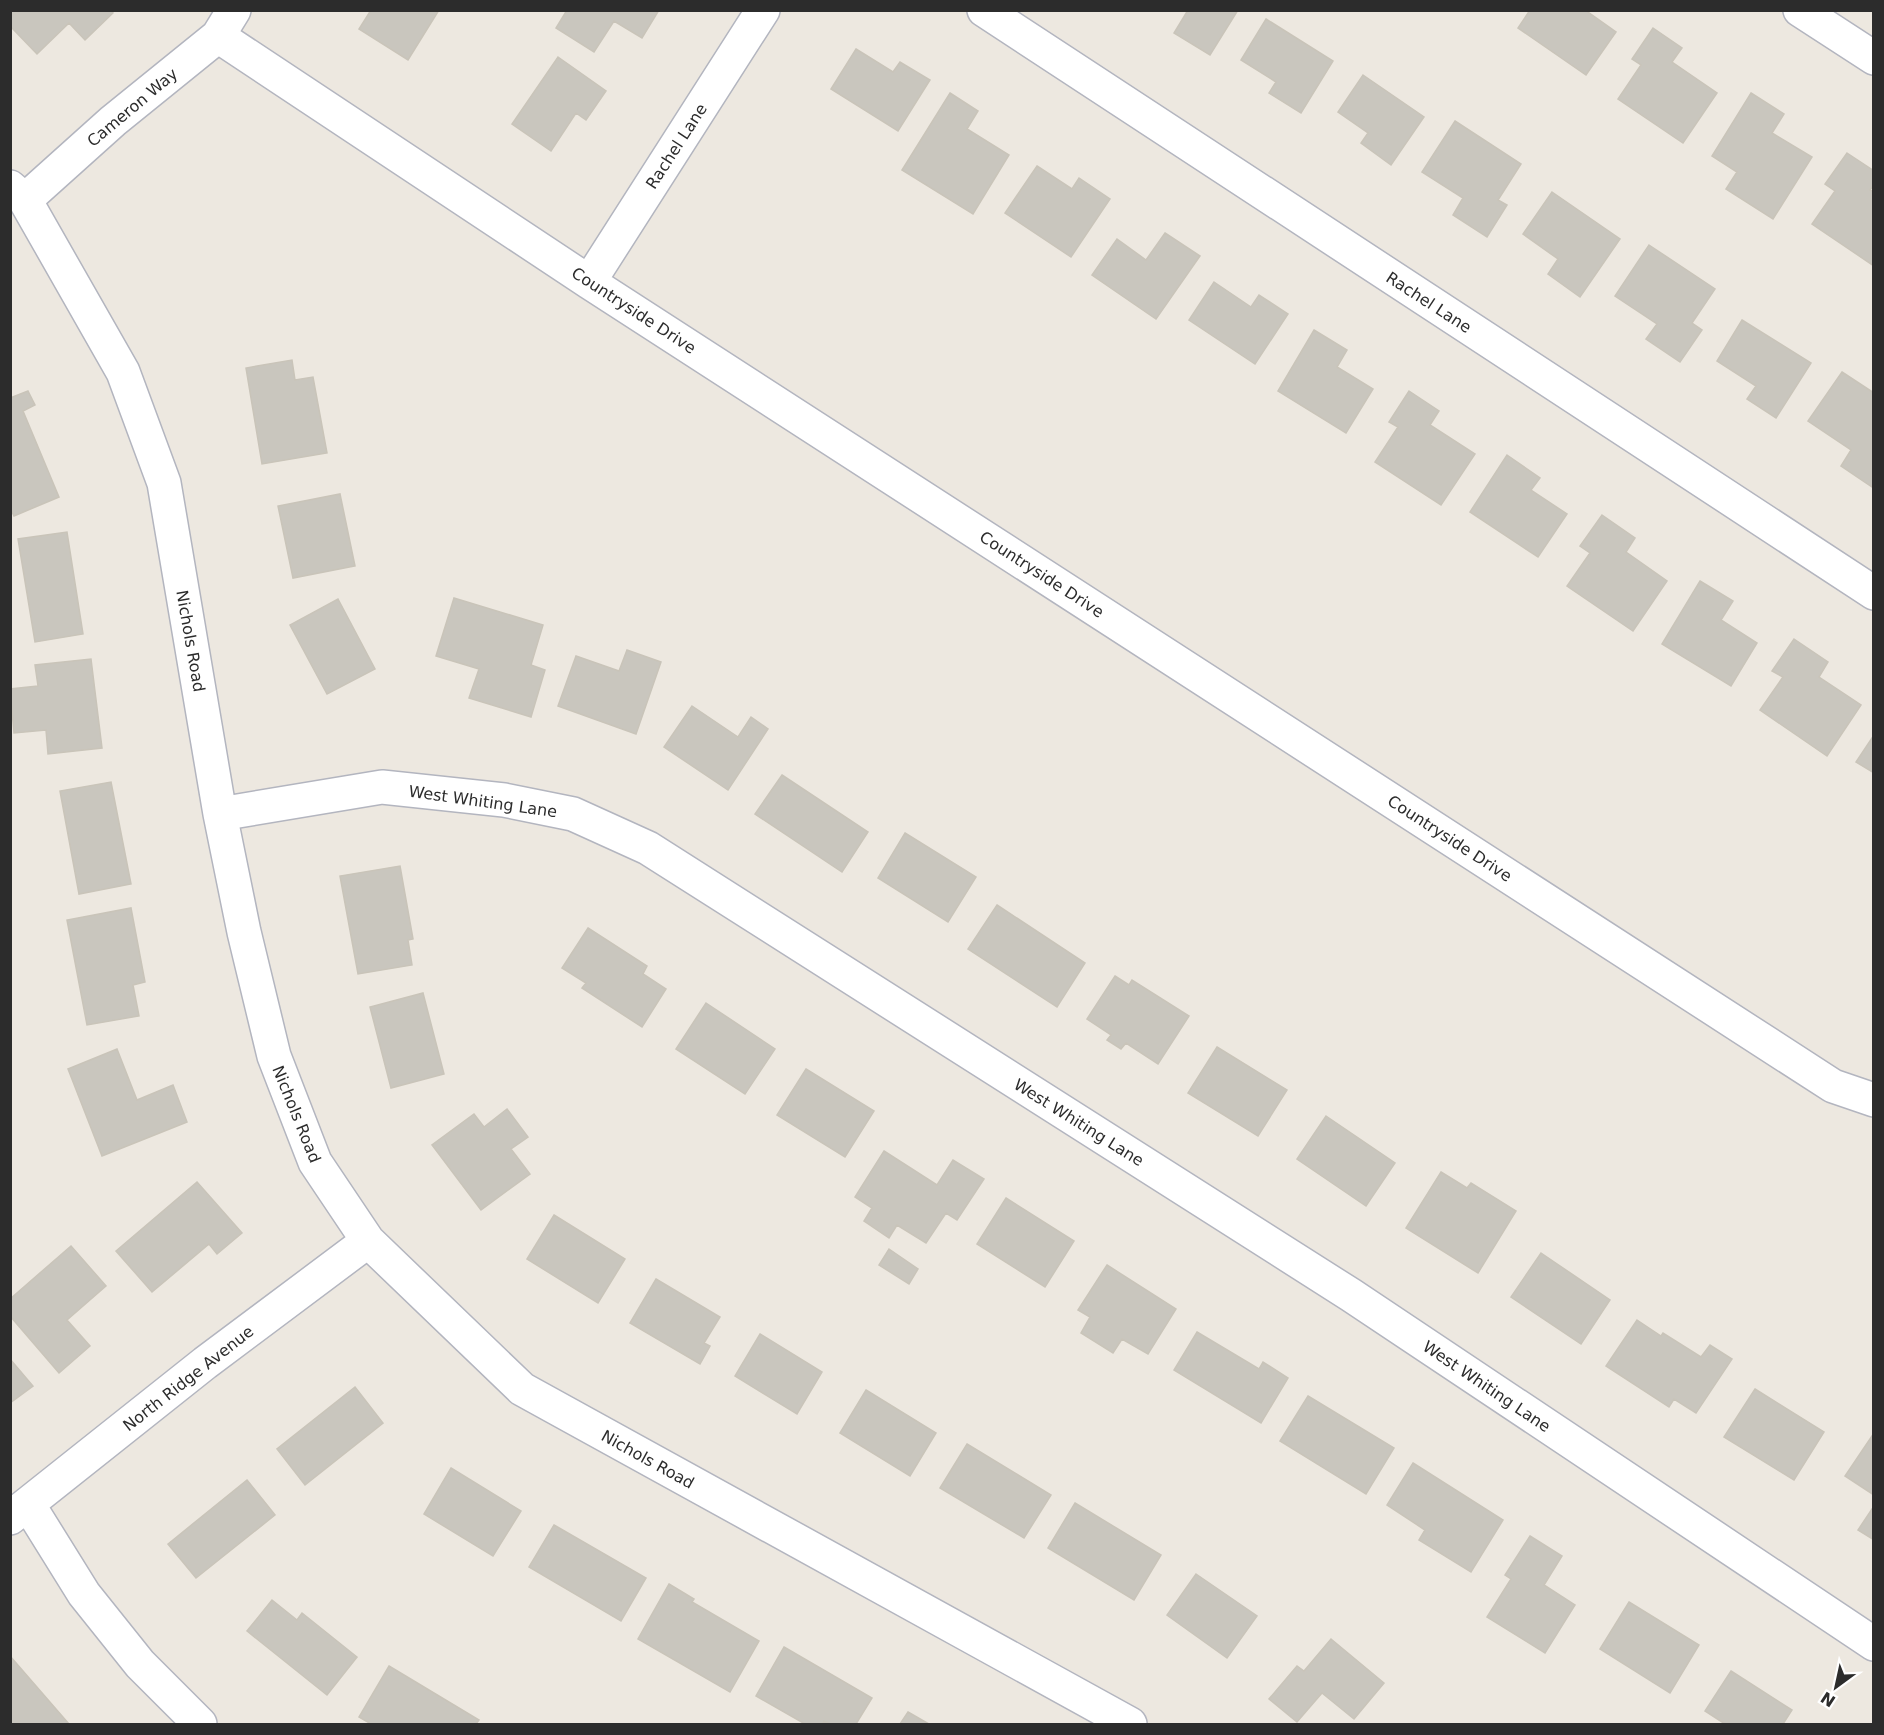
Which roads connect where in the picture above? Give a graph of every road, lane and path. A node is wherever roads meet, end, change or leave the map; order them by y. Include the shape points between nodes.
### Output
1 (763, 10) edge
2 (984, 10) edge
3 (1800, 10) edge
4 (226, 23) edge
5 (1874, 58) edge
6 (18, 193) edge
7 (589, 282) junction
8 (1874, 593) edge
9 (220, 814) junction
10 (1874, 1100) edge
11 (368, 1241) junction
12 (19, 1511) edge
13 (1874, 1644) edge
14 (200, 1725) edge
15 (1130, 1725) edge

1 - 7 street, Rachel Lane
2 - 8 street, Rachel Lane
3 - 5 street
4 - 6 street, Cameron Way via 112,121
4 - 7 street, Countryside Drive
6 - 9 street, Nichols Road via 123,372 164,483
7 - 10 street, Countryside Drive via 1833,1086
9 - 11 street, Nichols Road via 274,1056 315,1162
9 - 13 street, West Whiting Lane via 382,787 504,800 573,814 648,848 1341,1289
11 - 12 street, North Ridge Avenue
11 - 15 street, Nichols Road via 522,1389
12 - 14 street via 140,1664

